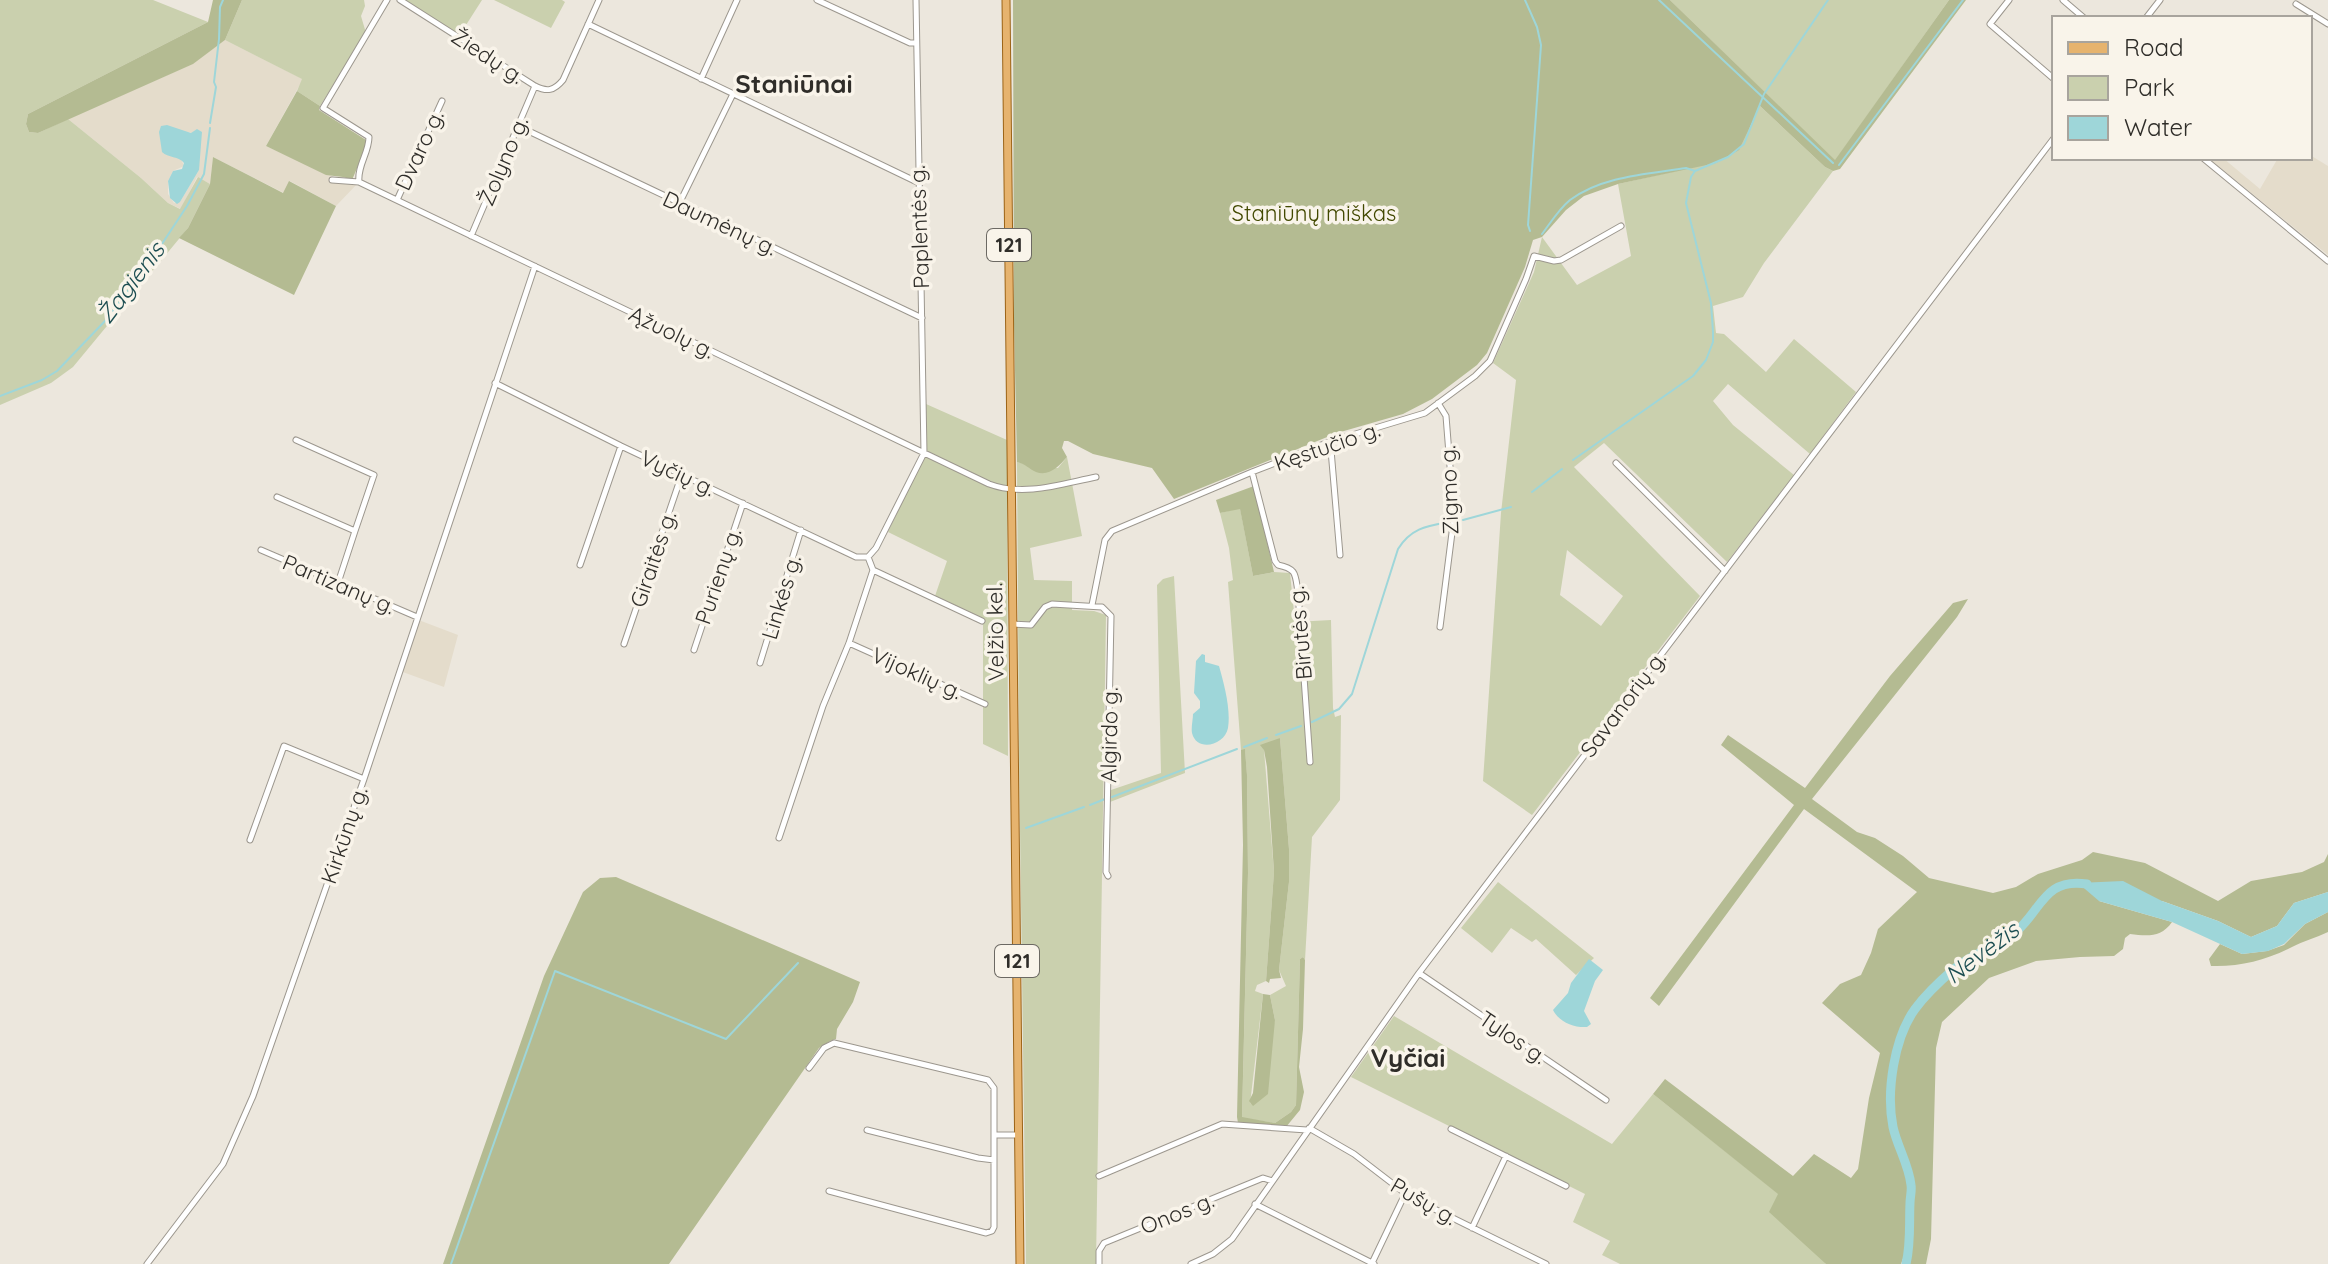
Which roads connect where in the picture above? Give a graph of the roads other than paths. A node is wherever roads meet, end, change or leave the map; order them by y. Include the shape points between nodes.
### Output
1 (387, 0) edge
2 (400, 0) edge
3 (599, 0) edge
4 (737, 0) edge
5 (817, 0) edge
6 (916, 0) edge
7 (1006, 0) edge
8 (2009, 0) edge
9 (2063, 0) edge
10 (2160, 0) edge
11 (2296, 4) dead end
12 (2082, 16) edge
13 (2148, 16) edge
14 (588, 24) junction
15 (2328, 24) edge
16 (916, 43) junction
17 (2052, 77) edge
18 (701, 79) junction
19 (535, 86) junction
20 (733, 94) junction
21 (442, 101) dead end
22 (518, 126) junction
23 (2052, 141) edge
24 (2205, 160) edge
25 (332, 180) dead end
26 (359, 182) junction
27 (917, 182) junction
28 (397, 200) junction
29 (679, 204) junction
30 (1621, 226) dead end
31 (471, 236) junction
32 (2328, 261) edge
33 (535, 266) junction
34 (922, 318) junction
35 (495, 383) junction
36 (1438, 403) junction
37 (296, 440) dead end
38 (1329, 442) junction
39 (621, 446) junction
40 (924, 453) junction
41 (1616, 463) dead end
42 (1252, 472) junction
43 (682, 474) junction
44 (1096, 477) dead end
45 (1011, 489) junction
46 (277, 497) dead end
47 (743, 503) junction
48 (801, 530) junction
49 (355, 531) junction
50 (261, 550) dead end
51 (1340, 555) dead end
52 (868, 557) junction
53 (580, 565) dead end
54 (873, 570) junction
55 (1725, 571) junction
56 (338, 583) junction
57 (1092, 605) junction
58 (417, 617) junction
59 (982, 621) dead end
60 (1013, 624) junction
61 (1440, 627) dead end
62 (849, 643) junction
63 (624, 644) dead end
64 (694, 650) dead end
65 (760, 663) dead end
66 (985, 704) dead end
67 (1310, 762) dead end
68 (364, 779) junction
69 (779, 838) dead end
70 (250, 840) dead end
71 (1108, 876) dead end
72 (1419, 973) junction
73 (809, 1068) dead end
74 (1606, 1100) dead end
75 (1308, 1129) junction
76 (1451, 1129) dead end
77 (867, 1130) dead end
78 (995, 1135) junction
79 (1018, 1135) junction
80 (1506, 1156) junction
81 (994, 1160) junction
82 (1099, 1176) dead end
83 (1272, 1181) junction
84 (1566, 1186) dead end
85 (829, 1191) dead end
86 (1405, 1194) junction
87 (1255, 1204) junction
88 (1472, 1228) junction
89 (147, 1264) edge
90 (1020, 1264) edge
91 (1099, 1264) edge
92 (1191, 1264) edge
93 (1373, 1264) edge
94 (1546, 1264) edge

1 - 26 street via 323,108 369,137
2 - 19 street, Žiedų g.
3 - 14 street
4 - 18 street
5 - 16 street
6 - 16 street, Paplentės g.
7 - 45 main road, Velžio kel. / 121
8 - 17 street via 1990,24
9 - 12 street
10 - 13 street
11 - 15 street
14 - 18 street
14 - 19 street via 560,84 549,91
16 - 27 street, Paplentės g.
18 - 20 street
19 - 22 street, Žolyno g.
20 - 27 street
20 - 29 street
21 - 28 street, Dvaro g.
22 - 29 street, Daumėnų g.
22 - 31 street, Žolyno g.
23 - 55 street, Savanorių g.
24 - 32 street
25 - 26 street, Ąžuolų g.
26 - 28 street, Ąžuolų g.
27 - 34 street, Paplentės g.
28 - 31 street, Ąžuolų g.
29 - 34 street, Daumėnų g.
30 - 36 street, Kęstučio g. via 1561,260 1534,256 1490,361
31 - 33 street, Ąžuolų g.
33 - 35 street
33 - 40 street, Ąžuolų g.
34 - 40 street, Paplentės g.
35 - 39 street, Vyčių g.
35 - 58 street, Kirkūnų g.
36 - 38 street, Kęstučio g. via 1411,419
36 - 61 street, Zigmo g. via 1446,416 1454,517
37 - 49 street via 374,475
38 - 42 street, Kęstučio g.
38 - 51 street
39 - 43 street, Vyčių g.
39 - 53 street
40 - 45 street, Ąžuolų g.
40 - 52 street
41 - 55 street
42 - 57 street, Kęstučio g. via 1112,531 1105,540
42 - 67 street, Birutės g. via 1275,561 1295,573
43 - 47 street, Vyčių g.
43 - 63 street, Giraitės g.
44 - 45 street
45 - 60 main road, Velžio kel. / 121
46 - 49 street
47 - 48 street, Vyčių g.
47 - 64 street, Purienų g.
48 - 52 street, Vyčių g. via 856,557
48 - 65 street, Linkės g.
49 - 56 street
50 - 56 street, Partizanų g.
52 - 54 street
54 - 59 street
54 - 62 street
55 - 72 street, Savanorių g.
56 - 58 street, Partizanų g.
57 - 60 street via 1052,604 1031,625
57 - 71 street, Algirdo g. via 1106,609 1112,621
58 - 68 street, Kirkūnų g.
60 - 79 main road, Velžio kel. / 121
62 - 66 street, Vijoklių g.
62 - 69 street
68 - 70 street via 284,746
68 - 89 street, Kirkūnų g. via 237,1135 205,1190
72 - 74 street, Tylos g.
72 - 75 street, Savanorių g.
73 - 78 street via 834,1043 992,1082
75 - 82 street via 1222,1124
75 - 83 street, Savanorių g.
75 - 86 street, Pušų g. via 1354,1154
76 - 80 street
77 - 81 street
78 - 79 street
78 - 81 street
79 - 90 main road, Velžio kel. / 121
80 - 84 street
80 - 88 street
81 - 85 street via 994,1227 989,1233
83 - 87 street, Savanorių g.
83 - 91 street, Onos g. via 1263,1178 1104,1243
86 - 88 street, Pušų g.
86 - 93 street
87 - 92 street, Savanorių g. via 1232,1239
87 - 93 street
88 - 94 street, Pušų g.

